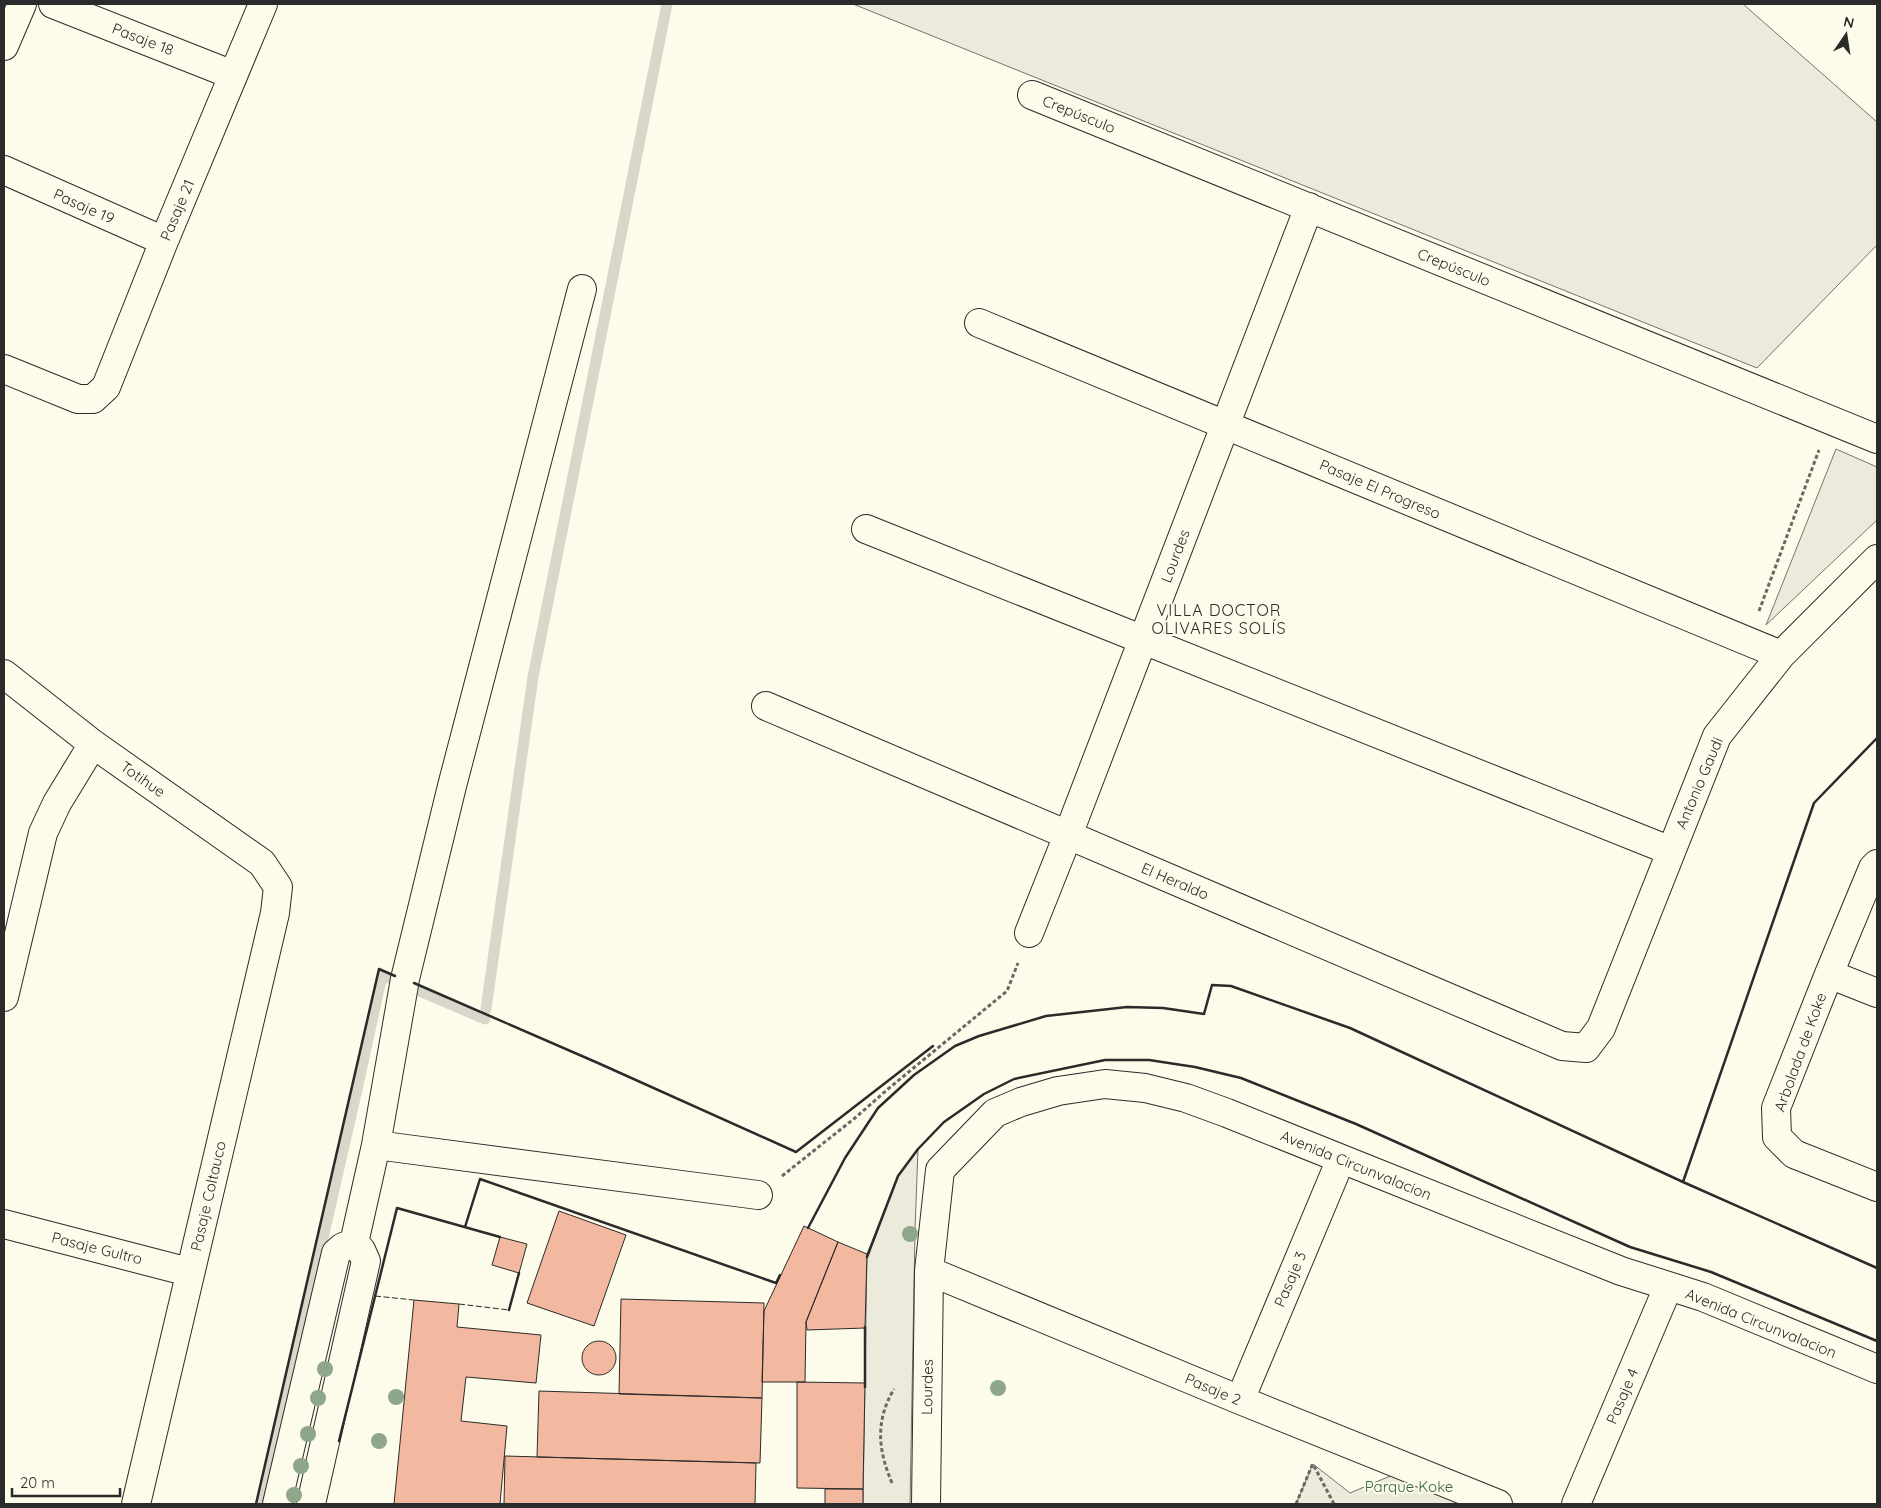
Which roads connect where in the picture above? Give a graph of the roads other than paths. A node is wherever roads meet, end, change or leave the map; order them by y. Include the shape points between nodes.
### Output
1 (22, 4) edge
2 (53, 4) edge
3 (263, 4) edge
4 (4, 46) edge
5 (233, 75) junction
6 (1032, 94) dead end
7 (4, 170) edge
8 (1309, 207) junction
9 (164, 241) junction
10 (582, 289) dead end
11 (979, 323) dead end
12 (4, 369) edge
13 (1226, 425) junction
14 (1877, 438) edge
15 (866, 529) dead end
16 (1877, 559) edge
17 (1143, 640) junction
18 (1781, 655) junction
19 (4, 674) edge
20 (766, 706) dead end
21 (93, 744) junction
22 (1068, 836) junction
23 (1671, 851) junction
24 (1877, 864) edge
25 (278, 887) joint
26 (1029, 933) road end
27 (8, 952) edge
28 (1829, 974) junction
29 (1877, 993) edge
30 (4, 997) edge
31 (1586, 1048) joint
32 (376, 1145) junction
33 (1341, 1159) junction
34 (1877, 1187) edge
35 (758, 1195) road end
36 (4, 1224) edge
37 (354, 1243) junction
38 (929, 1270) junction
39 (189, 1272) junction
40 (1668, 1287) junction
41 (1877, 1369) edge
42 (1240, 1400) junction
43 (136, 1504) edge
44 (277, 1504) edge
45 (311, 1504) edge
46 (926, 1504) edge
47 (1498, 1504) edge
48 (1576, 1504) edge

1 - 4 street
2 - 5 street, Pasaje 18
3 - 5 street, Pasaje 21
5 - 9 street, Pasaje 21
6 - 8 street, Crepúsculo
7 - 9 street, Pasaje 19
8 - 13 street, Lourdes
8 - 14 street, Crepúsculo
9 - 12 street, Pasaje 21 via 106,387 93,399 78,399
10 - 32 street via 404,984
11 - 13 street, Pasaje El Progreso
13 - 17 street, Lourdes
13 - 18 street, Pasaje El Progreso
15 - 17 street
16 - 18 street, Antonio Gaudi
17 - 22 street, Lourdes
17 - 23 street
18 - 23 street, Antonio Gaudi via 1717,736
19 - 21 street, Totihue
20 - 22 street, El Heraldo
21 - 25 street, Totihue via 262,863
21 - 27 street via 57,802 43,833
22 - 26 street, Lourdes
22 - 31 street, El Heraldo via 1562,1046
23 - 31 street, Antonio Gaudi via 1601,1028
24 - 28 street, Arbolada de Koke
25 - 39 street, Pasaje Coltauco via 275,913
27 - 30 street
28 - 29 street
28 - 34 street, Arbolada de Koke via 1776,1108 1777,1137 1794,1154
32 - 35 street
32 - 37 street
33 - 38 street, Avenida Circunvalacion via 1227,1112 1145,1088 1105,1084 1058,1091 995,1113 940,1170
33 - 40 street, Avenida Circunvalacion
33 - 42 street, Pasaje 3
36 - 39 street, Pasaje Gultro
37 - 44 street via 336,1254
37 - 45 street via 362,1250 366,1261
38 - 42 street, Pasaje 2
38 - 46 street, Lourdes
39 - 43 street, Pasaje Coltauco
40 - 41 street, Avenida Circunvalacion via 1703,1297
40 - 48 street, Pasaje 4
42 - 47 street, Pasaje 2

